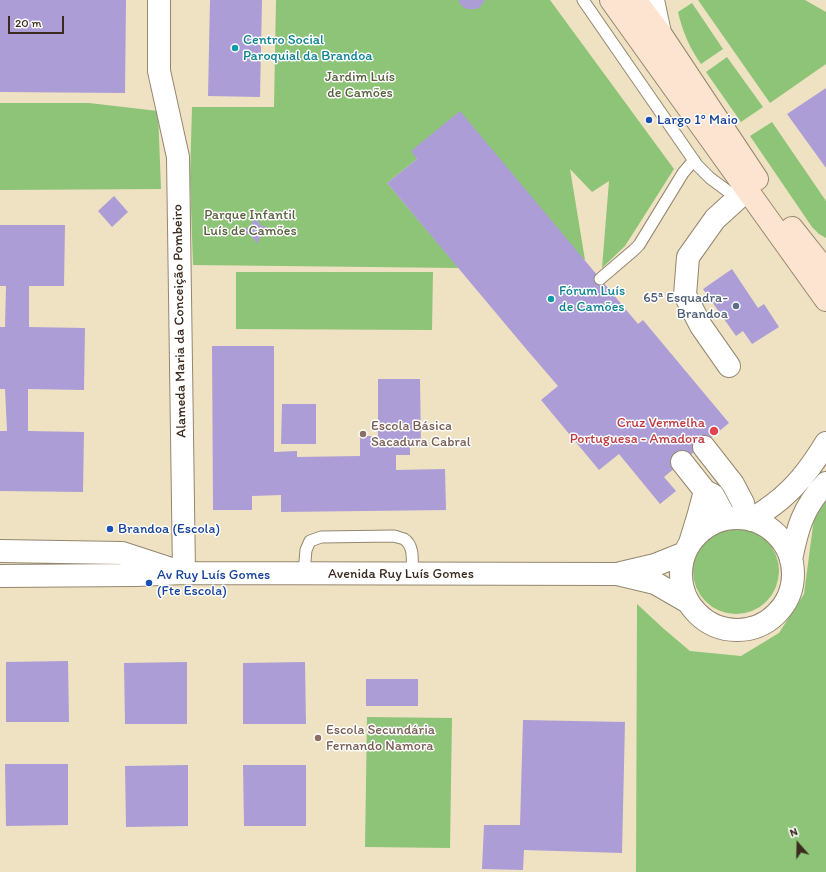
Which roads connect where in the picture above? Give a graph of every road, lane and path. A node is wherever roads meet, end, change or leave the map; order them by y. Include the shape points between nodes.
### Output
1 (159, 0) edge
2 (583, 0) edge
3 (611, 0) edge
4 (635, 0) edge
5 (653, 0) edge
6 (660, 33) junction
7 (694, 160) junction
8 (737, 199) junction
9 (777, 231) junction
10 (818, 254) edge
11 (826, 271) edge
12 (600, 279) dead end
13 (826, 300) edge
14 (729, 366) dead end
15 (826, 443) edge
16 (704, 447) dead end
17 (682, 462) dead end
18 (826, 483) edge
19 (705, 491) junction
20 (741, 519) junction
21 (687, 548) junction
22 (0, 551) edge
23 (791, 560) junction
24 (184, 573) junction
25 (304, 573) junction
26 (412, 574) junction
27 (617, 574) junction
28 (0, 576) edge
29 (688, 602) junction

1 - 24 street, Alameda Maria da Conceição Pombeiro via 159,71 178,157
2 - 7 lane
3 - 9 street
4 - 6 street
5 - 6 street
6 - 10 street via 773,203
7 - 8 lane via 710,178
7 - 12 lane via 683,173 639,245
8 - 9 lane
8 - 14 street via 715,219 688,257 685,295 701,326
9 - 13 street
10 - 11 street
15 - 20 street via 786,494 765,511
16 - 20 street via 733,484 743,503
17 - 19 street
18 - 23 street via 804,512
19 - 20 street
19 - 21 street
20 - 21 street via 712,524 700,532
20 - 23 street via 760,523 774,532 785,545
21 - 27 street, Avenida Ruy Luís Gomes via 655,565
21 - 29 street via 681,581
22 - 24 street, Avenida Ruy Luís Gomes via 122,553
23 - 29 street via 793,578 789,596 780,611 755,627 732,630 714,626 699,616
24 - 25 street, Avenida Ruy Luís Gomes
24 - 28 street, Avenida Ruy Luís Gomes
25 - 26 street, Avenida Ruy Luís Gomes
25 - 26 lane via 306,550 310,541 321,537 394,536 410,546
26 - 27 street, Avenida Ruy Luís Gomes
27 - 29 street, Avenida Ruy Luís Gomes via 655,583

